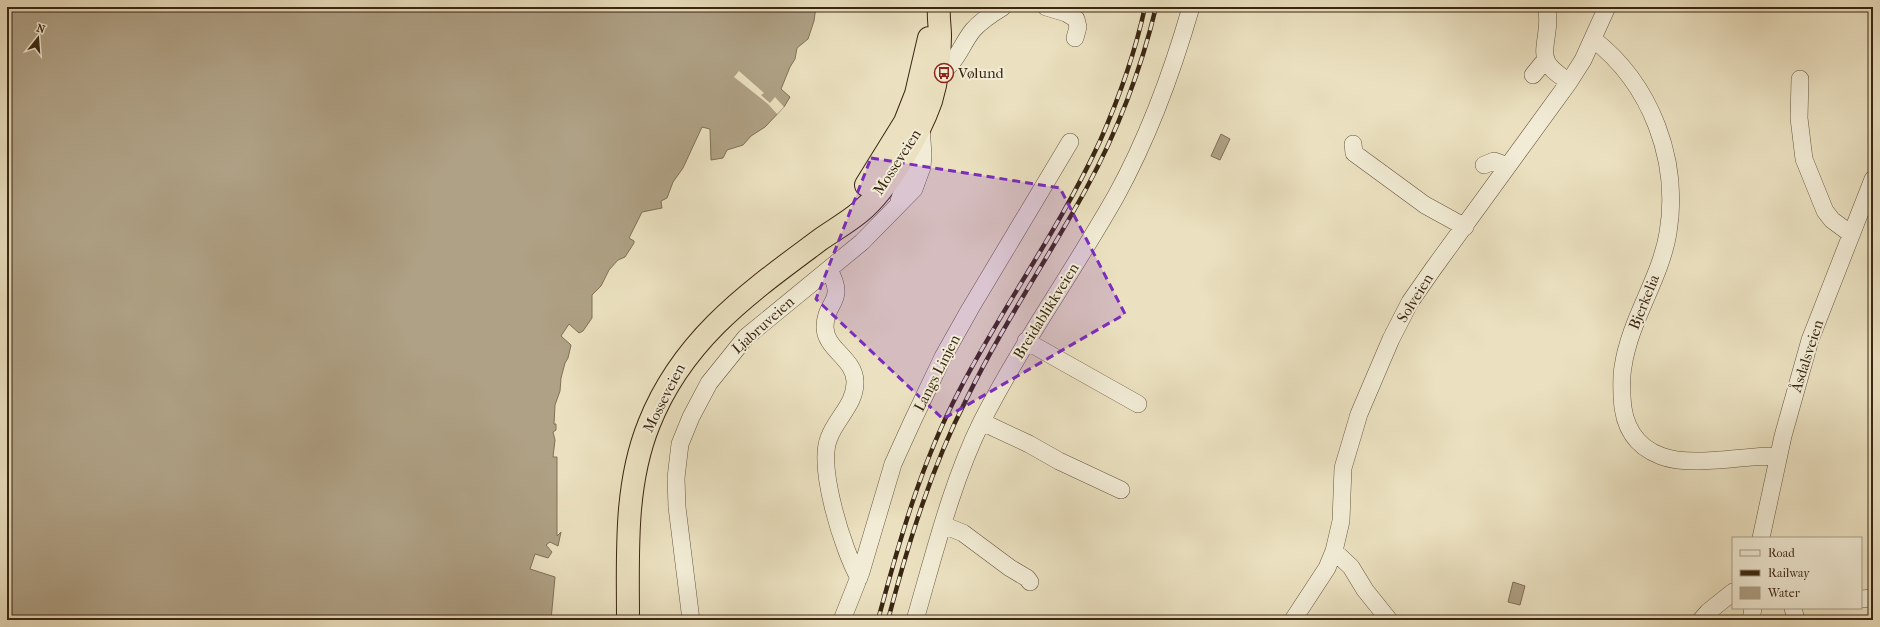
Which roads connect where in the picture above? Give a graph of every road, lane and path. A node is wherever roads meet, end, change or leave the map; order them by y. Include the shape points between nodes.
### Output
1 (1003, 7) edge
2 (1046, 7) edge
3 (1191, 7) edge
4 (1546, 7) edge
5 (1607, 7) edge
6 (939, 11) edge
7 (1075, 38) dead end
8 (1593, 39) junction
9 (1546, 59) junction
10 (937, 73) junction
11 (1533, 75) dead end
12 (1800, 79) dead end
13 (1569, 82) junction
14 (921, 125) junction
15 (1070, 142) dead end
16 (1353, 144) dead end
17 (901, 146) junction
18 (1484, 164) dead end
19 (1508, 166) junction
20 (1873, 179) edge
21 (898, 206) junction
22 (1465, 227) junction
23 (1851, 234) junction
24 (829, 270) junction
25 (1026, 341) junction
26 (1138, 404) dead end
27 (982, 422) junction
28 (1778, 456) junction
29 (1121, 490) dead end
30 (943, 525) junction
31 (1762, 537) edge
32 (1334, 551) junction
33 (859, 578) junction
34 (1030, 582) dead end
35 (1732, 593) edge
36 (1873, 598) edge
37 (1862, 599) edge
38 (1753, 609) edge
39 (1793, 609) edge
40 (628, 620) edge
41 (691, 620) edge
42 (842, 620) edge
43 (915, 620) edge
44 (1293, 620) edge
45 (1389, 620) edge
46 (1701, 620) edge
47 (1751, 620) edge
48 (1796, 620) edge

1 - 10 street via 974,28 954,62 947,69
2 - 7 street via 1076,19 1078,27
3 - 25 street, Breidablikkveien via 1161,102 1146,134 1115,196
4 - 9 street
5 - 8 street, Solveien
6 - 10 highway, Mosseveien
6 - 17 highway, Mosseveien via 930,34 916,94 905,122
8 - 13 street, Solveien
8 - 28 street, Bjerkelia via 1611,54 1649,107 1664,143 1670,178 1670,217 1666,244 1661,262 1634,324 1623,366 1622,406 1625,423 1642,445 1671,459 1724,460
9 - 11 street
9 - 13 street via 1551,67
10 - 14 highway, Mosseveien via 931,100
12 - 23 street via 1799,118 1804,159 1825,211 1832,220
13 - 19 street, Solveien
14 - 17 highway, Mosseveien
14 - 21 street, Ljabruveien via 923,155 920,176 914,189
15 - 33 street, Langs Linjen via 943,357 893,464
16 - 22 street via 1354,153 1425,205 1450,215
17 - 21 street, Ljabruveien via 907,173
17 - 40 highway, Mosseveien via 868,181 822,238 723,316 684,359 666,389 643,439 634,479 629,526
18 - 19 street via 1494,162
19 - 22 street, Solveien
20 - 23 street, Åsdalsveien
21 - 24 street, Ljabruveien
22 - 32 street, Solveien via 1410,302 1369,389 1343,468 1341,521
23 - 28 street, Åsdalsveien via 1810,340
24 - 33 street via 837,285 834,301 826,319 825,331 834,347 851,366 855,385 848,407 829,436 825,450 826,466 838,523
24 - 41 street, Ljabruveien via 738,345 703,393 685,432 676,467 676,491
25 - 26 street
25 - 27 street, Breidablikkveien
27 - 29 street
27 - 30 street, Breidablikkveien
28 - 31 street, Åsdalsveien
30 - 34 street via 963,533
30 - 43 street, Breidablikkveien
32 - 44 street, Solveien via 1327,568
32 - 45 street via 1351,567
33 - 42 street, Langs Linjen
35 - 46 street
36 - 37 street
38 - 47 street
39 - 48 street

